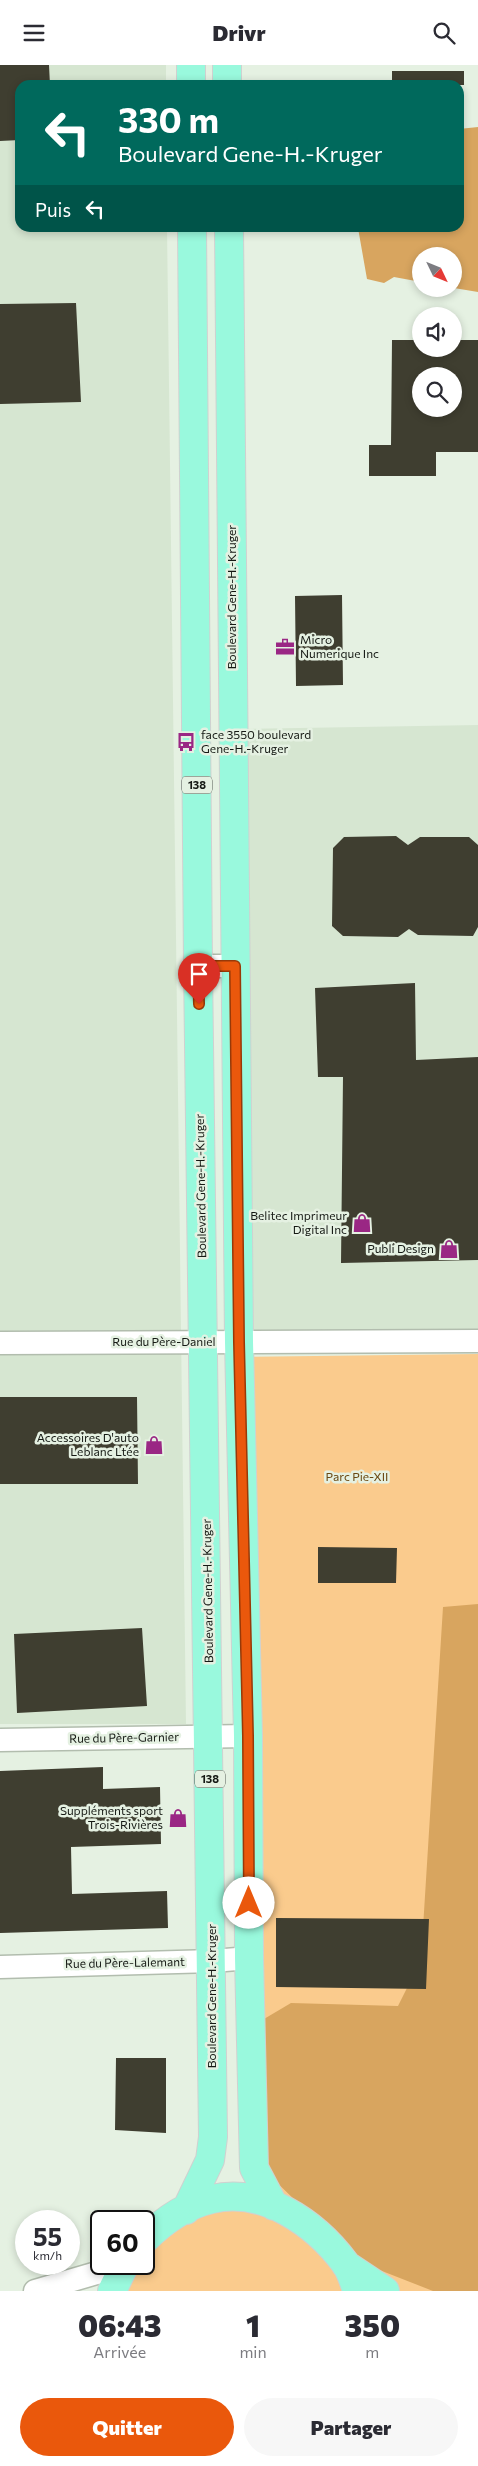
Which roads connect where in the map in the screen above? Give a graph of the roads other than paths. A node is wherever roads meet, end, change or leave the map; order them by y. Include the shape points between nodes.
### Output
1 (191, 65) edge
2 (227, 65) edge
3 (191, 80) edge
4 (227, 80) edge
5 (192, 232) edge
6 (229, 232) edge
7 (198, 966) junction
8 (235, 966) junction
9 (478, 1341) edge
10 (204, 1342) junction
11 (239, 1342) junction
12 (0, 1343) edge
13 (210, 1736) junction
14 (248, 1736) junction
15 (0, 1739) edge
16 (249, 1958) junction
17 (213, 1961) junction
18 (0, 1967) edge
19 (274, 2206) junction
20 (186, 2209) junction
21 (155, 2229) edge
22 (346, 2265) junction
23 (90, 2274) edge
24 (119, 2275) edge
25 (35, 2291) edge
26 (112, 2291) edge
27 (357, 2291) edge
28 (385, 2291) edge

1 - 3 main road
2 - 4 main road
5 - 7 main road, Boulevard Gene-H.-Kruger / 138
6 - 8 main road, Boulevard Gene-H.-Kruger
7 - 8 street
7 - 10 main road, Boulevard Gene-H.-Kruger / 138
8 - 11 main road, Boulevard Gene-H.-Kruger
9 - 11 street, Rue du Père-Daniel
10 - 11 street, Rue du Père-Daniel
10 - 12 street, Rue du Père-Daniel
10 - 13 main road, Boulevard Gene-H.-Kruger / 138
11 - 14 main road, Boulevard Gene-H.-Kruger
13 - 14 street, Rue du Père-Garnier
13 - 15 street, Rue du Père-Garnier
13 - 17 main road, Boulevard Gene-H.-Kruger / 138
14 - 16 main road, Boulevard Gene-H.-Kruger
16 - 17 street, Rue du Père-Lalemant
16 - 19 main road, Boulevard Gene-H.-Kruger via 254,2168
17 - 18 street, Rue du Père-Lalemant
17 - 20 main road, Boulevard Gene-H.-Kruger / 138 via 213,2137 210,2160
19 - 20 main road via 249,2198 226,2197 210,2199
19 - 22 main road via 323,2237
20 - 21 main road
22 - 27 main road
22 - 28 main road
23 - 25 street
24 - 26 main road

